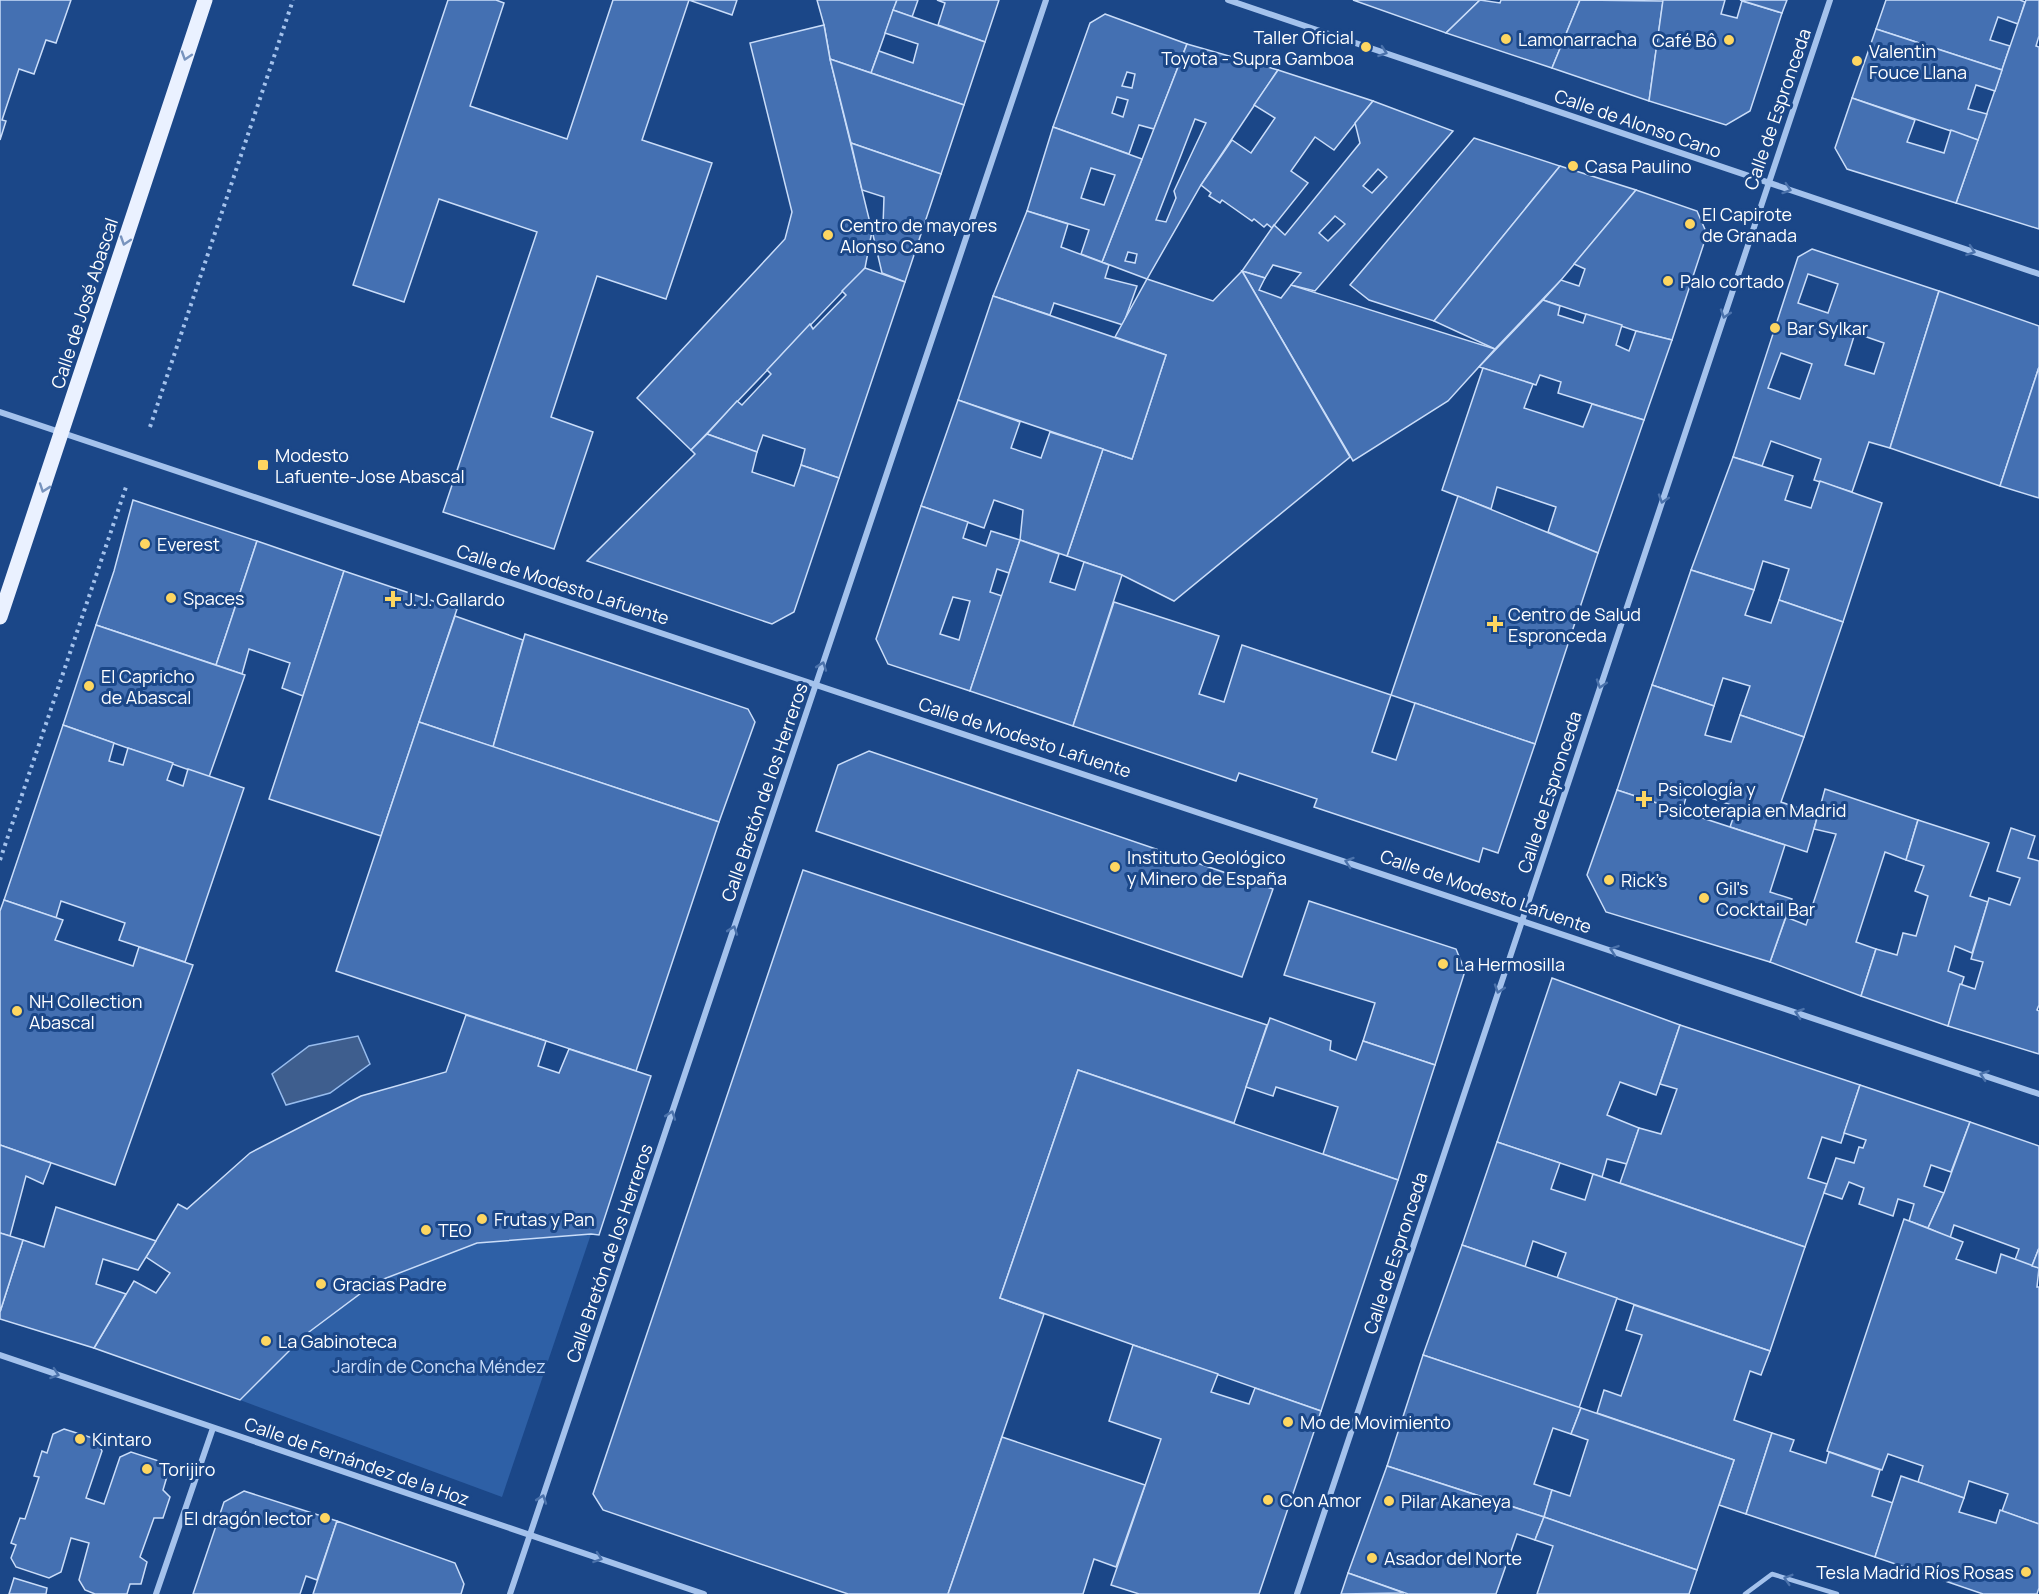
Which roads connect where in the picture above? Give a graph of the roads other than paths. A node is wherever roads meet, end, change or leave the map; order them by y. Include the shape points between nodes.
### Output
1 (205, 0) edge
2 (1047, 0) edge
3 (1228, 0) edge
4 (1830, 0) edge
5 (1768, 183) junction
6 (2039, 274) edge
7 (0, 411) edge
8 (63, 432) junction
9 (0, 618) edge
10 (816, 684) junction
11 (1522, 920) junction
12 (2039, 1094) edge
13 (0, 1355) edge
14 (213, 1428) junction
15 (529, 1535) junction
16 (156, 1594) edge
17 (510, 1594) edge
18 (704, 1594) edge
19 (1297, 1594) edge
20 (1745, 1594) edge
21 (1837, 1594) edge

1 -> 8 main road, Calle de José Abascal
10 -> 2 street, Calle Bretón de los Herreros
3 -> 5 street, Calle de Alonso Cano
4 - 5 street, Calle de Espronceda
5 -> 6 street, Calle de Alonso Cano
5 -> 11 street, Calle de Espronceda
7 - 8 street, Calle de Modesto Lafuente
8 -> 9 main road, Calle de José Abascal
8 - 10 street, Calle de Modesto Lafuente
11 -> 10 street, Calle de Modesto Lafuente
15 -> 10 street, Calle Bretón de los Herreros
12 -> 11 street, Calle de Modesto Lafuente
11 -> 19 street, Calle de Espronceda
13 -> 14 street, Calle de Fernández de la Hoz
14 - 15 street, Calle de Fernández de la Hoz
14 - 16 street
15 - 17 street, Calle Bretón de los Herreros
15 -> 18 street, Calle de Fernández de la Hoz
21 -> 20 lane via 1772,1574

